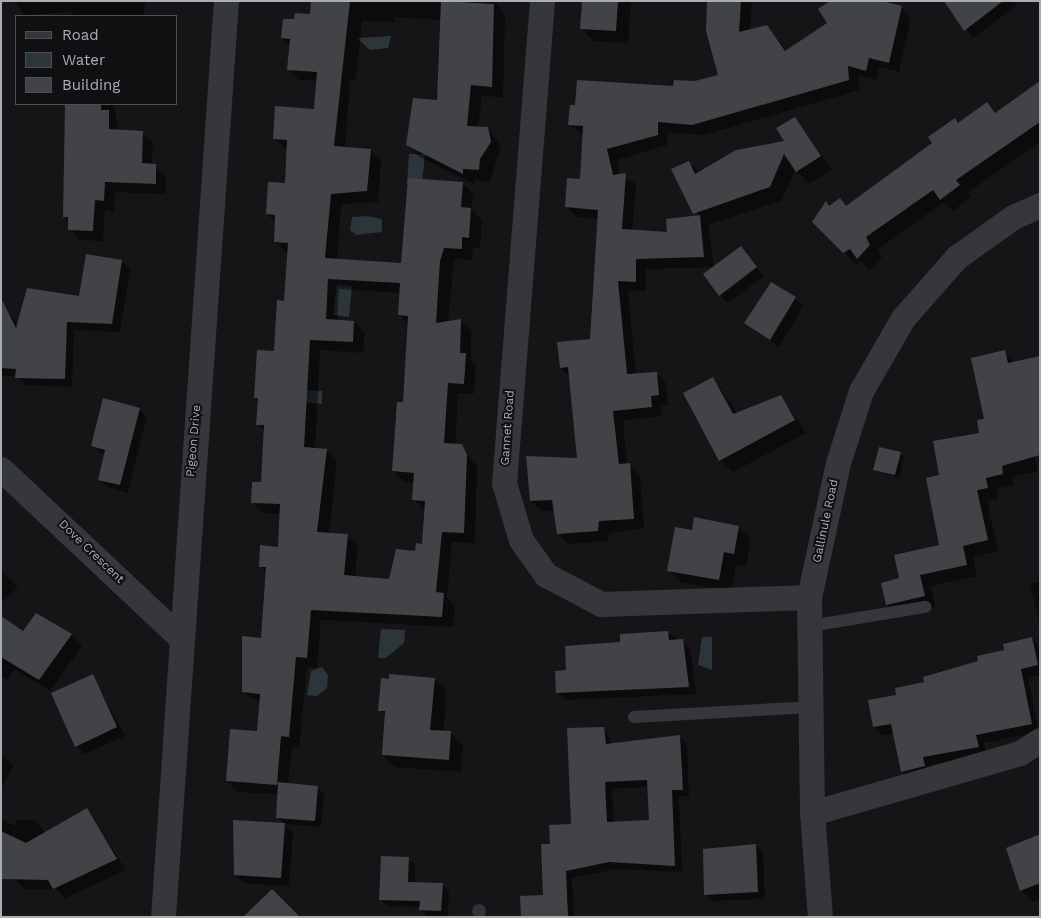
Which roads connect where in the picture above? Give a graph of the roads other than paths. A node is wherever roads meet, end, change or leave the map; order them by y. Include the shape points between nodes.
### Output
1 (226, 1) edge
2 (542, 1) edge
3 (1040, 205) edge
4 (1, 468) edge
5 (809, 598) junction
6 (925, 607) dead end
7 (810, 626) junction
8 (179, 636) junction
9 (811, 707) junction
10 (634, 717) dead end
11 (1040, 740) edge
12 (812, 813) junction
13 (163, 881) junction
14 (148, 917) edge
15 (163, 917) edge
16 (820, 917) edge

1 - 8 street, Pigeon Drive
2 - 5 street, Gannet Road via 504,484 521,540 546,575 601,604
3 - 5 street, Gallinule Road via 1013,217 957,258 903,318 861,391 838,463
4 - 8 street, Dove Crescent
5 - 7 street, Gallinule Road
6 - 7 lane
7 - 9 street, Gallinule Road
8 - 13 street, Pigeon Drive
9 - 10 lane
9 - 12 street, Gallinule Road
11 - 12 street via 1020,753
12 - 16 street, Gallinule Road
13 - 14 street, Pigeon Drive
13 - 15 street, Pigeon Drive

